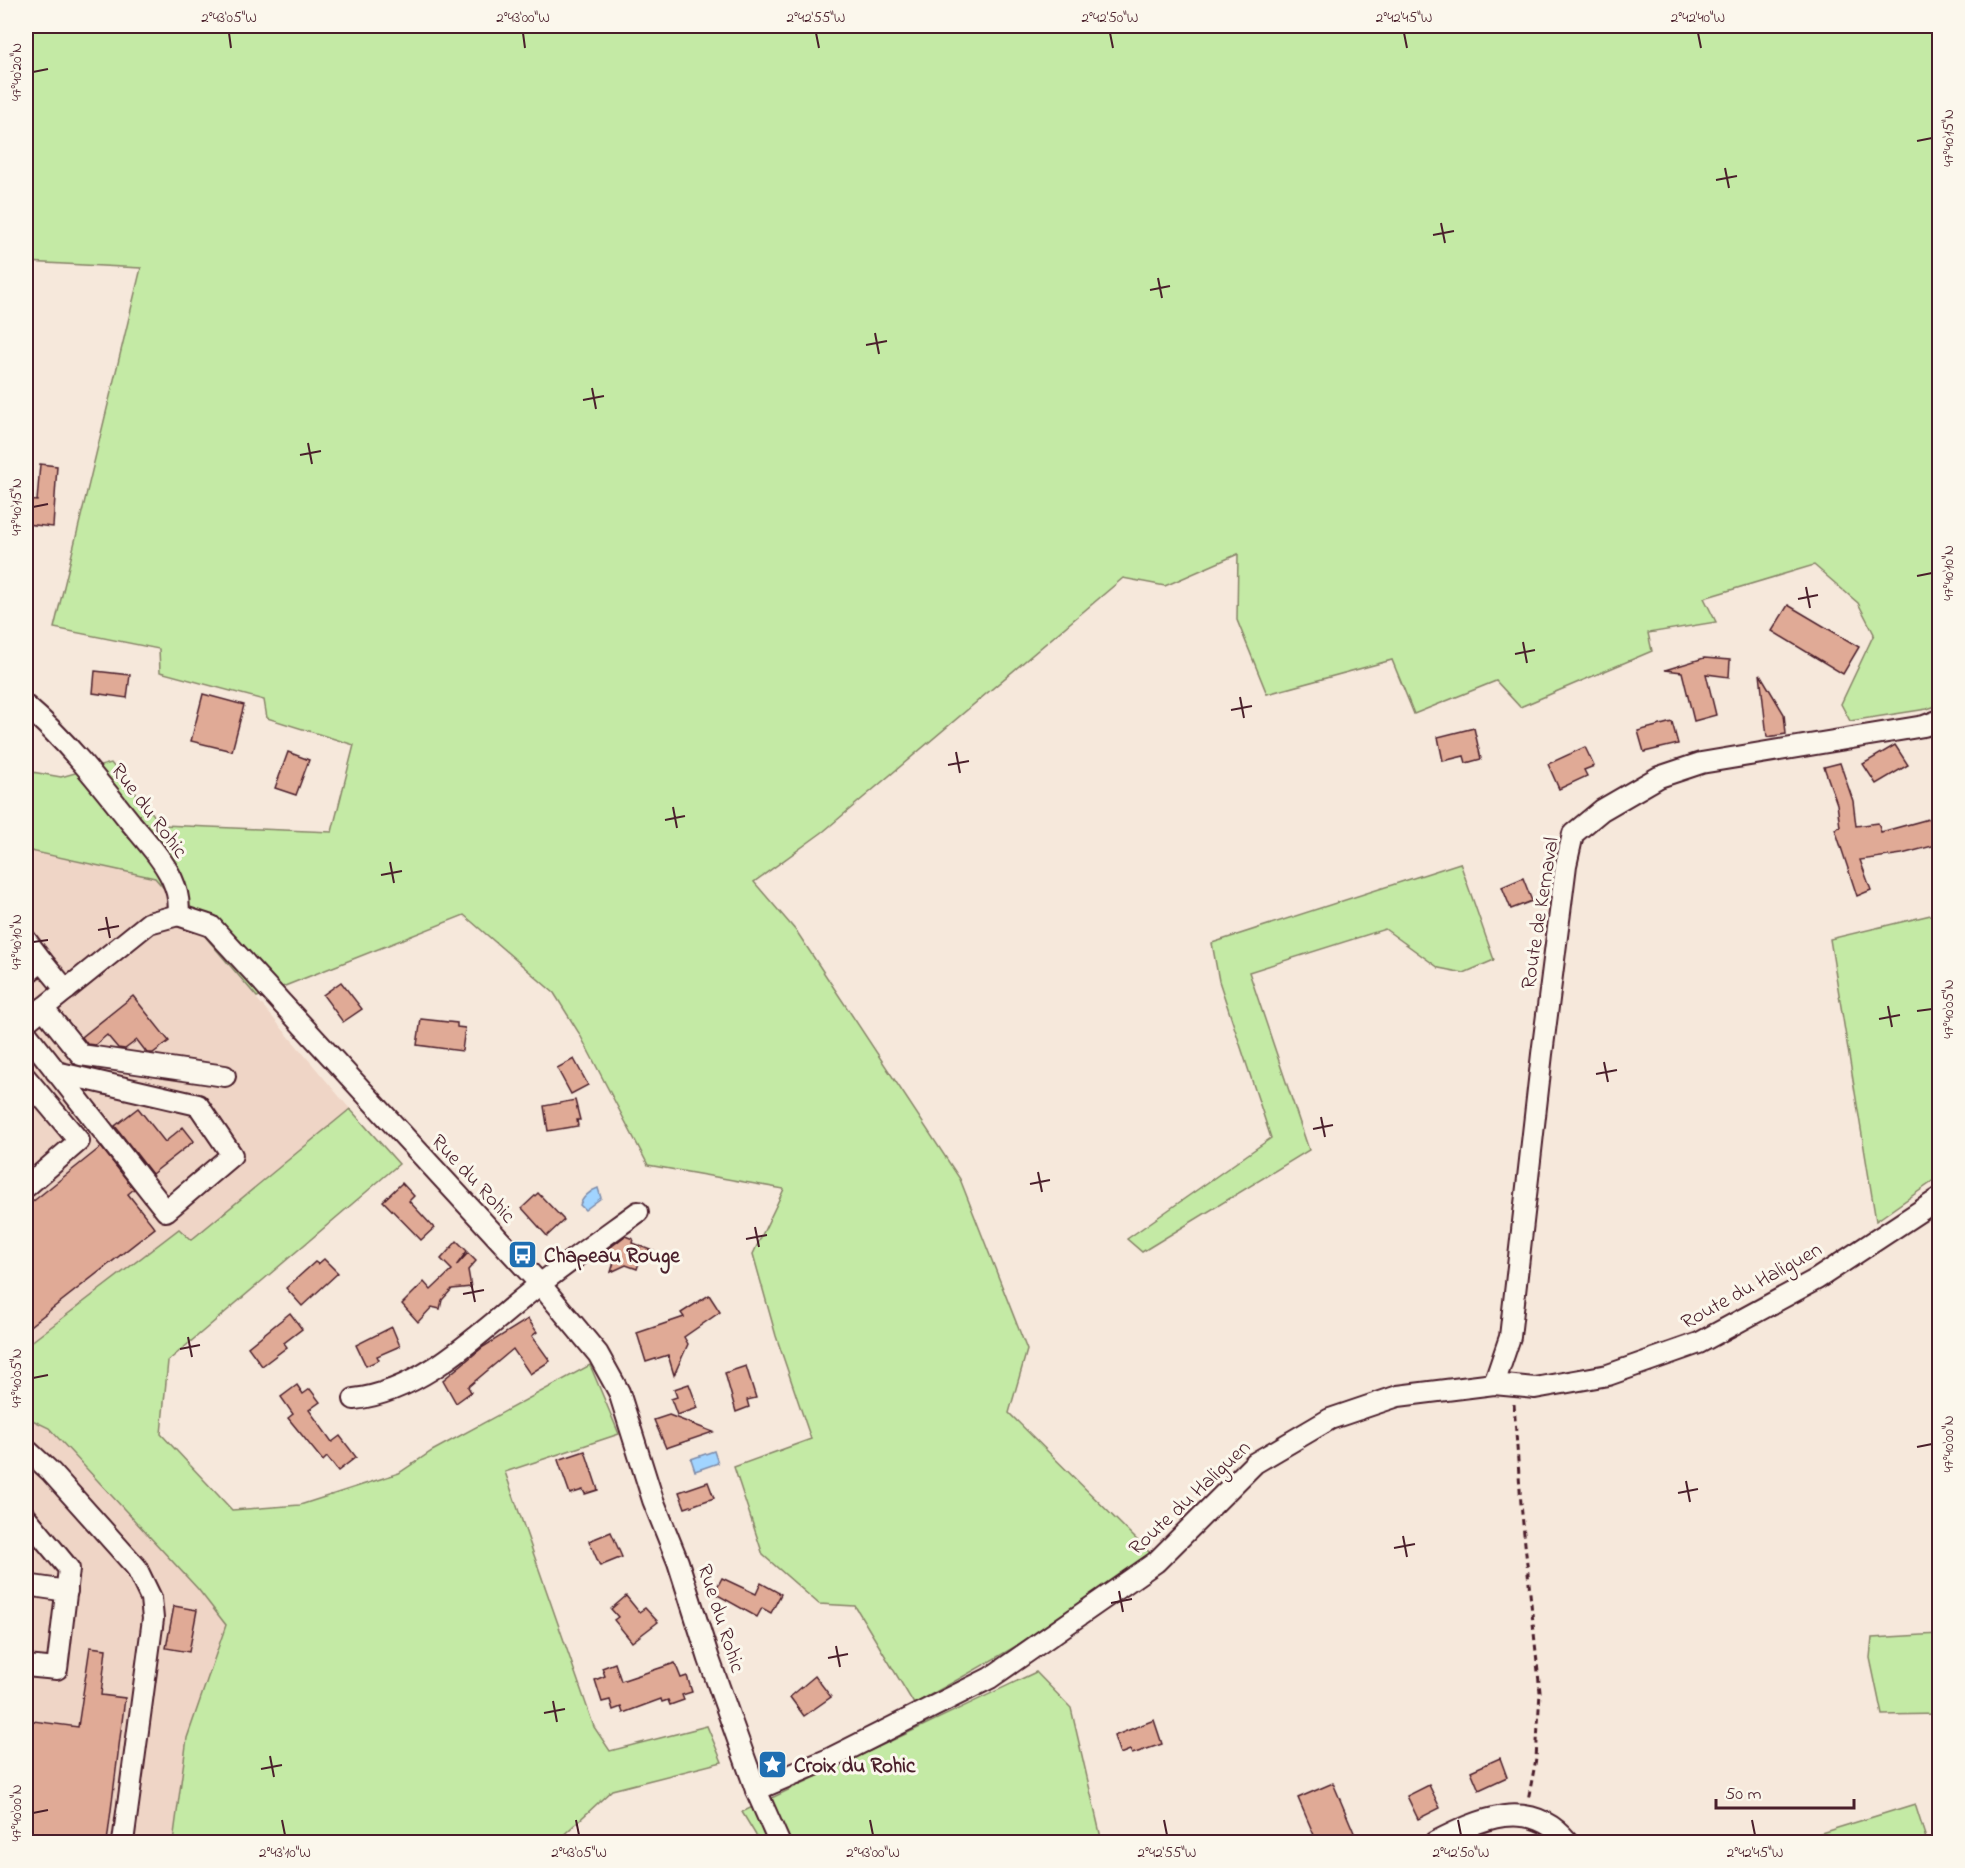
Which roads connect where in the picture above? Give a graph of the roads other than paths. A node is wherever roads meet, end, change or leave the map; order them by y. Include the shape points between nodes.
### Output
1 (26, 706) edge
2 (1940, 720) edge
3 (178, 915) junction
4 (26, 940) edge
5 (42, 961) junction
6 (26, 974) edge
7 (66, 990) junction
8 (43, 1008) junction
9 (26, 1022) edge
10 (26, 1033) edge
11 (56, 1072) junction
12 (225, 1076) dead end
13 (26, 1078) edge
14 (26, 1187) edge
15 (1940, 1198) edge
16 (638, 1212) dead end
17 (540, 1284) junction
18 (1504, 1385) junction
19 (354, 1399) dead end
20 (26, 1449) edge
21 (26, 1517) edge
22 (26, 1585) edge
23 (67, 1591) junction
24 (26, 1665) edge
25 (756, 1790) junction
26 (123, 1842) edge
27 (779, 1842) edge
28 (1435, 1842) edge
29 (1568, 1842) edge

1 - 3 street, Rue du Rohic via 80,758 156,854 172,879
2 - 18 street, Route de Kernaval via 1924,726 1701,763 1659,777 1602,810 1573,834 1542,1054
3 - 7 street via 149,923
3 - 17 street, Rue du Rohic via 211,926
4 - 5 street
5 - 6 street
5 - 7 street
7 - 8 street
8 - 9 street
8 - 12 street via 81,1055
10 - 11 street
11 - 11 street via 166,1211 232,1155 198,1105
13 - 14 street via 79,1142
15 - 18 street, Route du Haliguen via 1816,1279 1699,1343 1608,1376 1535,1388
16 - 17 street
17 - 19 street via 418,1377 386,1392
17 - 25 street, Rue du Rohic via 598,1354 619,1392 653,1500
18 - 25 street, Route du Haliguen via 1398,1396 1330,1419 1255,1463 1156,1562 990,1678 829,1759
20 - 26 street via 136,1567 151,1598 153,1619
21 - 23 street via 69,1569
22 - 23 street
23 - 24 street via 57,1669
25 - 27 street, Rue du Rohic
28 - 29 street via 1476,1821 1504,1815 1546,1823

